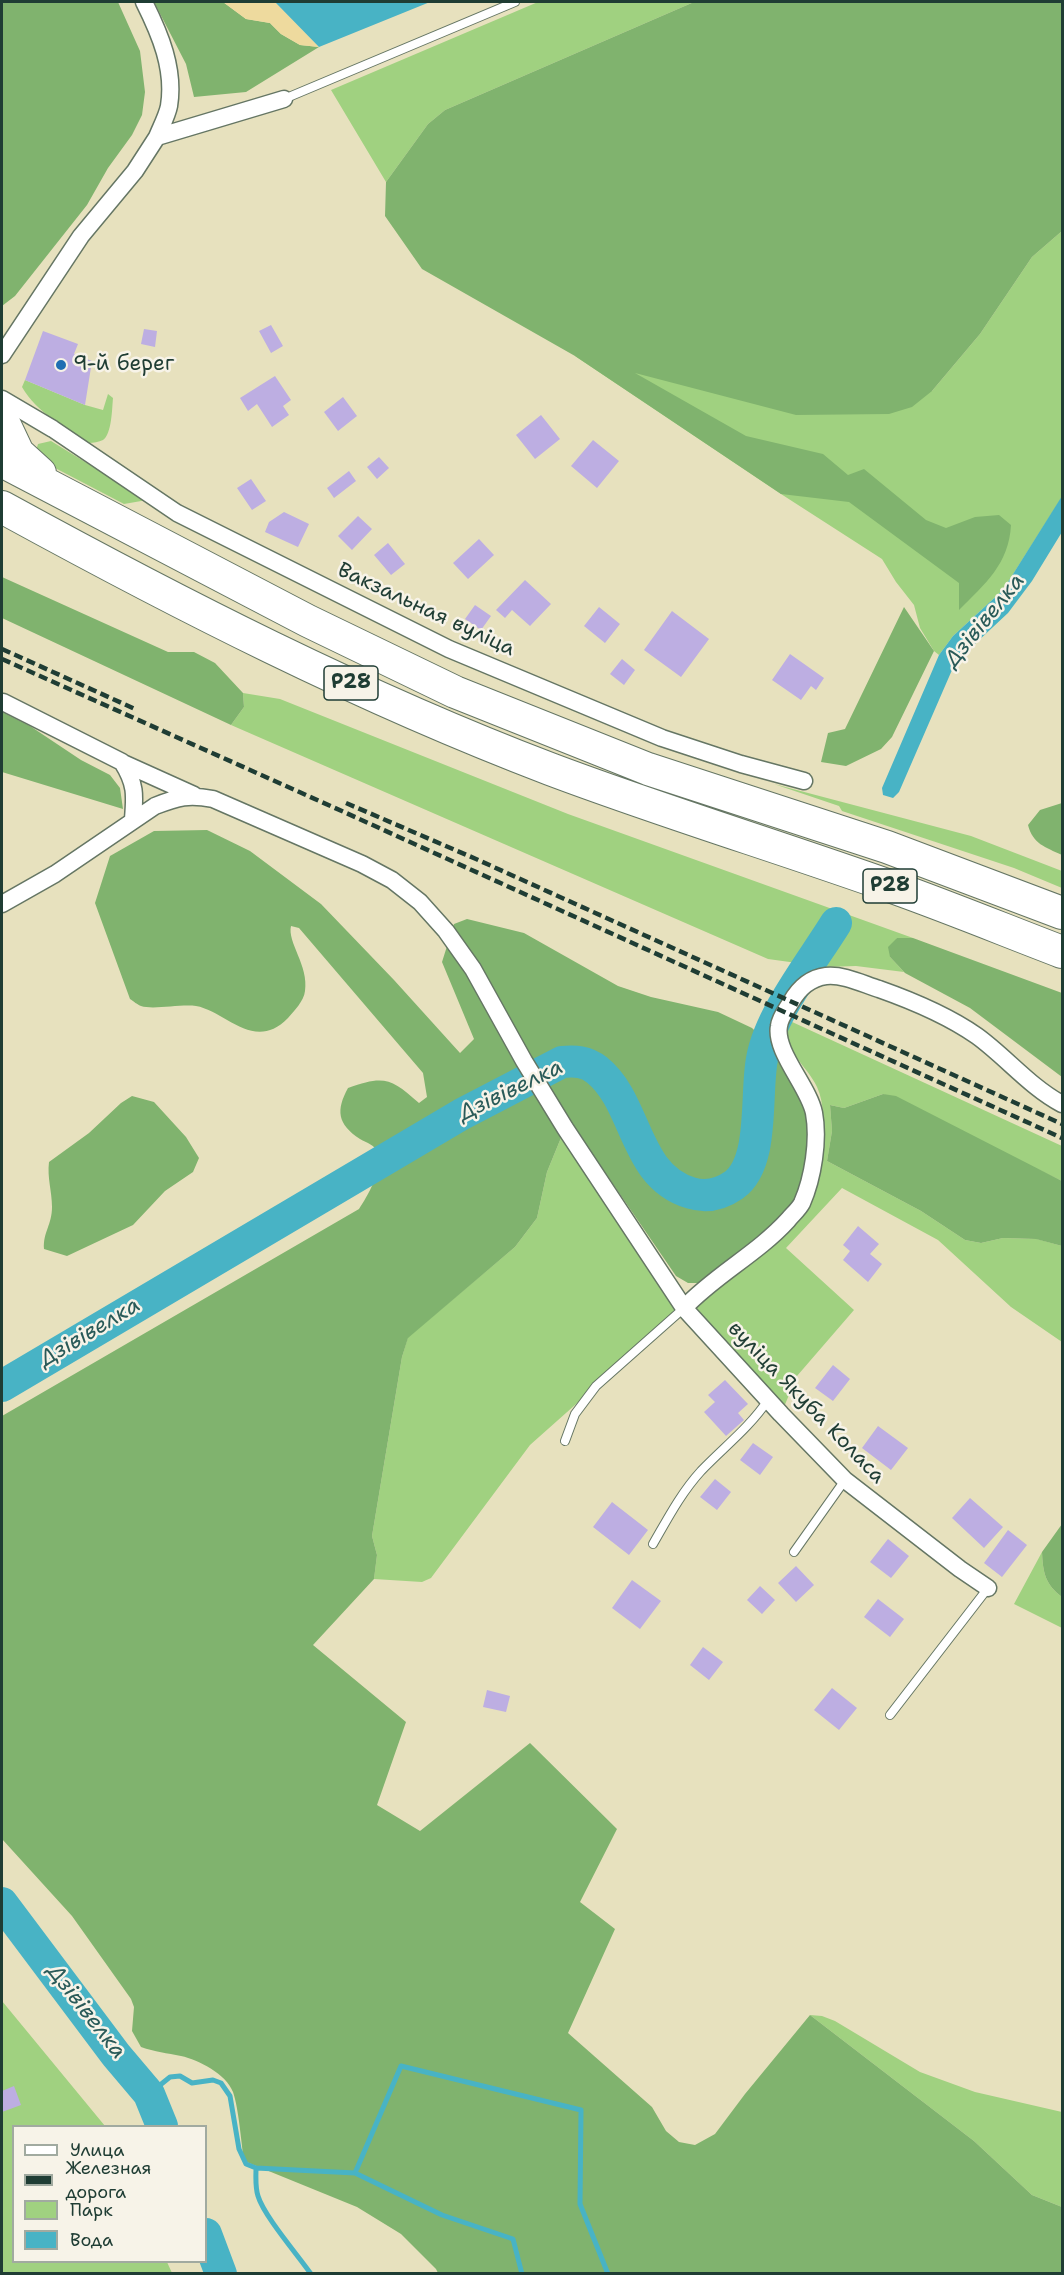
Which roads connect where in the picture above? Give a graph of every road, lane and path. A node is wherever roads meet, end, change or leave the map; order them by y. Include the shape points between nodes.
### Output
1 (144, 2) edge
2 (515, 2) edge
3 (284, 99) joint
4 (158, 137) junction
5 (2, 355) edge
6 (2, 399) edge
7 (2, 419) edge
8 (2, 461) edge
9 (65, 495) junction
10 (2, 507) edge
11 (3, 702) dead end
12 (122, 762) junction
13 (804, 781) dead end
14 (194, 795) junction
15 (133, 819) junction
16 (2, 903) edge
17 (1062, 913) edge
18 (1062, 952) edge
19 (1062, 1104) edge
20 (684, 1308) junction
21 (768, 1400) junction
22 (565, 1441) dead end
23 (845, 1480) junction
24 (653, 1544) dead end
25 (794, 1552) dead end
26 (988, 1588) joint
27 (890, 1715) dead end

1 - 4 street via 165,51 170,77 169,107
2 - 3 lane
3 - 4 street
4 - 5 street via 81,237
6 - 13 street, Вакзальная вуліца via 177,513 449,649 662,738
7 - 9 highway via 18,453
8 - 9 highway, Р28
9 - 17 highway, Р28 via 308,621 486,705 648,769 887,848
10 - 18 highway, Р28 via 234,628 442,725 551,769 895,888
11 - 12 street, вуліца Якуба Коласа
12 - 14 street, вуліца Якуба Коласа
12 - 15 street via 135,791
14 - 15 street via 174,798
14 - 20 street, вуліца Якуба Коласа via 213,799 362,864 392,880 420,902 473,969 546,1096
15 - 16 street via 55,874
19 - 20 street via 977,1036 945,1016 864,984 828,976 800,987 778,1027 784,1050 814,1111 813,1158 802,1204 772,1237
20 - 21 street, вуліца Якуба Коласа
20 - 22 lane via 596,1386 574,1414
21 - 23 street, вуліца Якуба Коласа
21 - 24 lane via 756,1418 680,1497
23 - 25 lane
23 - 26 street, вуліца Якуба Коласа
26 - 27 lane

